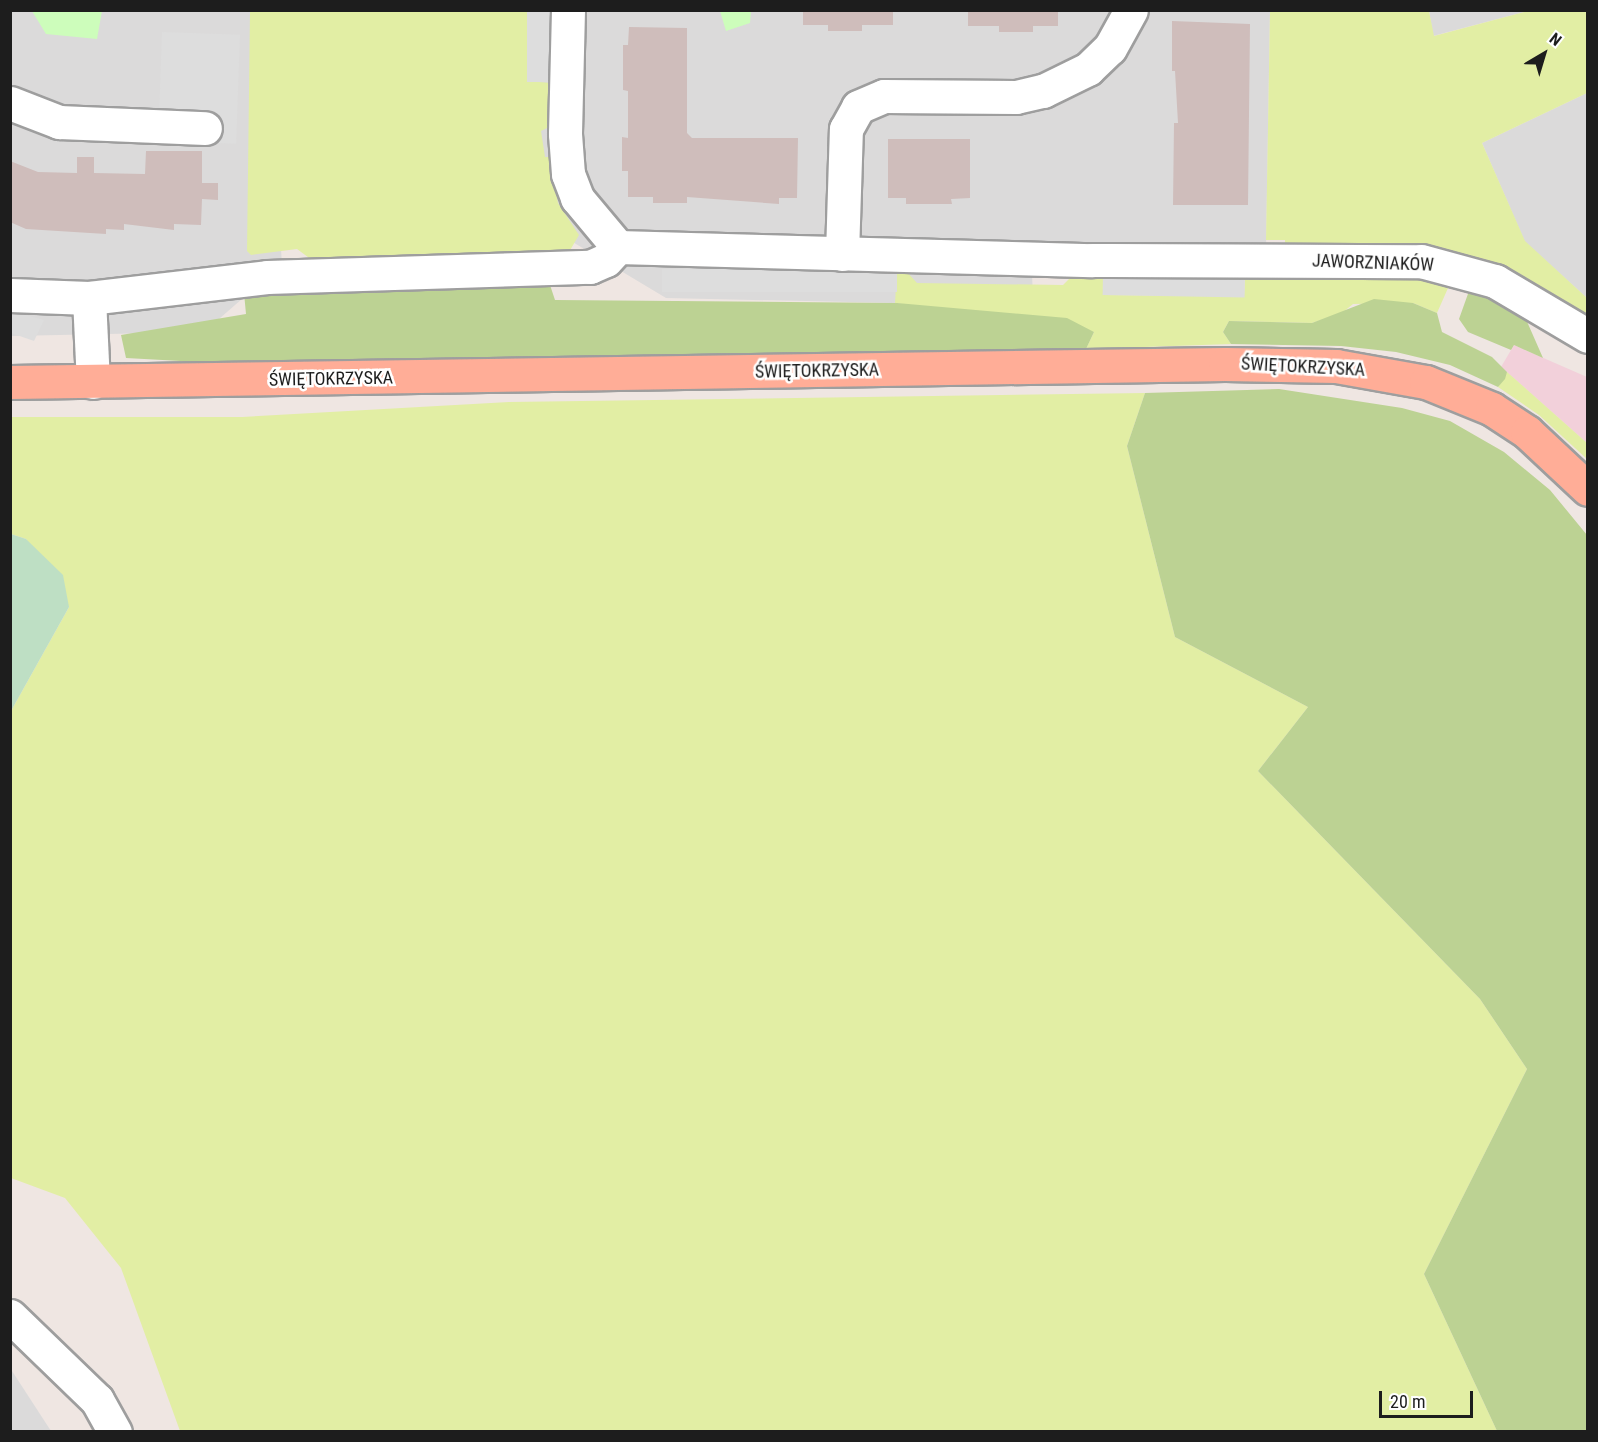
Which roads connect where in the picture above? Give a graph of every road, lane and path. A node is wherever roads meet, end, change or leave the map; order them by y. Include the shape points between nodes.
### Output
1 (568, 10) edge
2 (1131, 10) edge
3 (10, 103) edge
4 (205, 128) dead end
5 (618, 247) junction
6 (842, 254) junction
7 (10, 295) edge
8 (89, 298) junction
9 (1587, 336) edge
10 (10, 382) edge
11 (93, 382) junction
12 (1587, 489) edge
13 (10, 1316) edge
14 (115, 1431) edge

1 - 5 street via 568,174 578,198
2 - 6 street via 1110,48 1088,69 1043,91 1016,97 884,96 858,107 846,129
3 - 4 street via 59,122
5 - 6 street
5 - 8 street via 606,260 590,267 267,277
6 - 9 street, JAWORZNIAKÓW via 1443,265 1495,281
7 - 8 street
8 - 11 street
10 - 11 main road, ŚWIĘTOKRZYSKA
11 - 12 main road, ŚWIĘTOKRZYSKA via 1225,364 1336,366 1426,382 1492,409 1527,432
13 - 14 street via 98,1400

